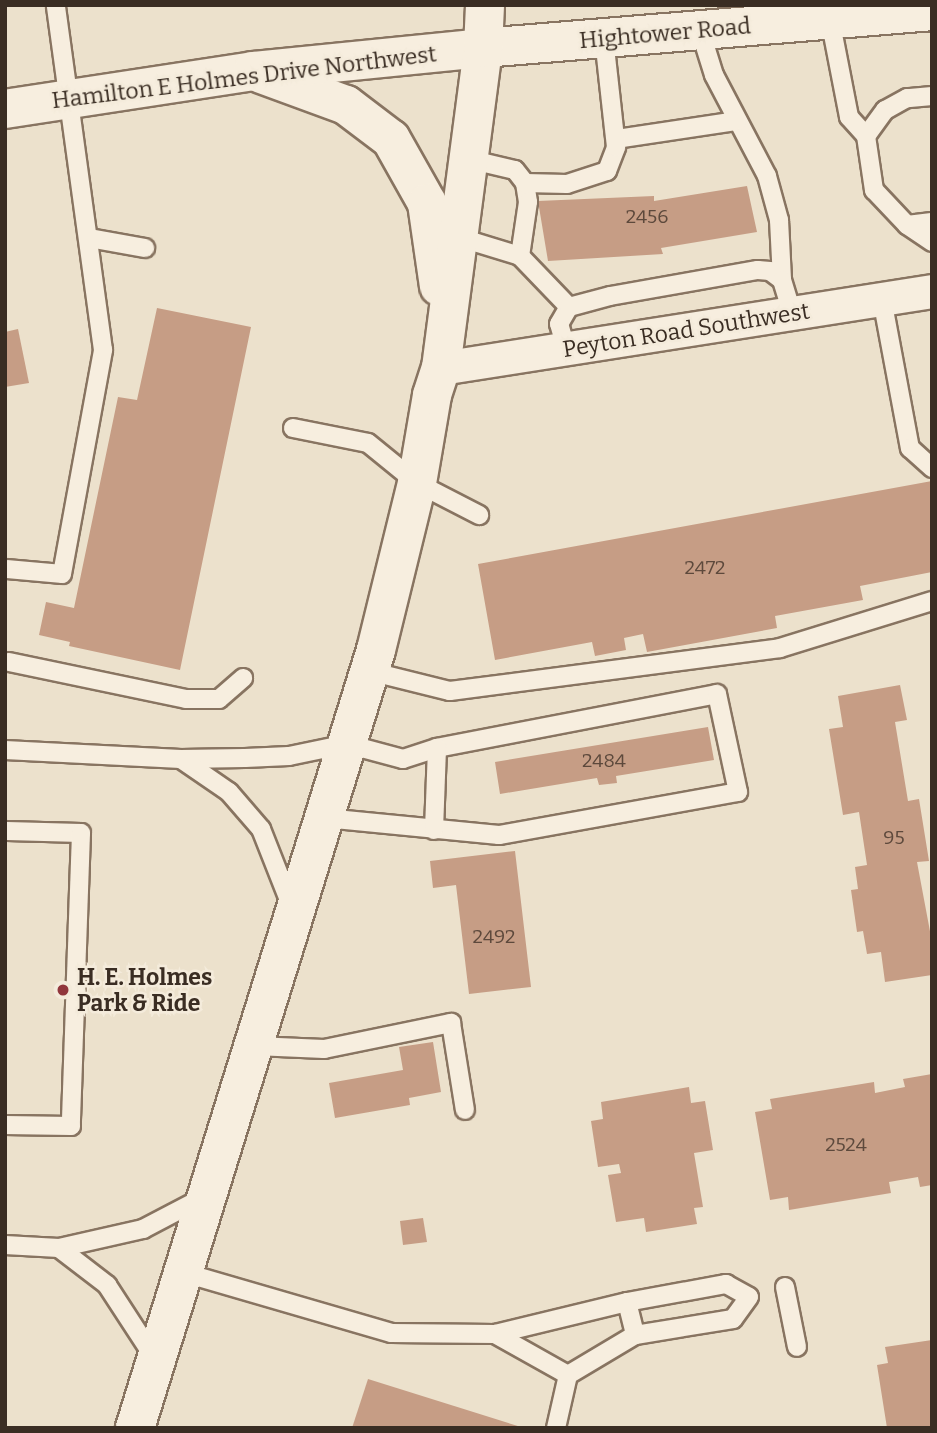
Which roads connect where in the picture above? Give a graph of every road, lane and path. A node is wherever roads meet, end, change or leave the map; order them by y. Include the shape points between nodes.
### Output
1 (56, 5) edge
2 (485, 5) edge
3 (872, 11) edge
4 (932, 11) edge
5 (830, 19) junction
6 (700, 30) junction
7 (604, 38) junction
8 (483, 48) junction
9 (253, 71) junction
10 (932, 96) edge
11 (69, 99) junction
12 (5, 109) edge
13 (737, 121) junction
14 (866, 136) junction
15 (615, 139) junction
16 (468, 159) junction
17 (525, 183) junction
18 (932, 222) edge
19 (907, 225) junction
20 (458, 237) junction
21 (89, 238) junction
22 (932, 242) edge
23 (145, 248) dead end
24 (520, 256) junction
25 (782, 280) junction
26 (932, 291) edge
27 (882, 299) junction
28 (569, 307) junction
29 (792, 313) junction
30 (446, 330) junction
31 (566, 348) junction
32 (441, 368) junction
33 (293, 428) dead end
34 (932, 468) edge
35 (417, 483) junction
36 (479, 514) dead end
37 (7, 569) dead end
38 (932, 601) edge
39 (9, 662) dead end
40 (369, 671) junction
41 (243, 678) dead end
42 (347, 744) junction
43 (437, 748) junction
44 (5, 750) edge
45 (181, 759) junction
46 (325, 818) junction
47 (434, 830) junction
48 (5, 831) edge
49 (295, 916) junction
50 (255, 1046) junction
51 (465, 1110) dead end
52 (5, 1125) edge
53 (209, 1194) junction
54 (5, 1245) edge
55 (59, 1248) junction
56 (185, 1273) junction
57 (785, 1287) dead end
58 (627, 1302) junction
59 (495, 1334) junction
60 (635, 1335) junction
61 (797, 1347) dead end
62 (157, 1361) junction
63 (568, 1375) junction
64 (135, 1428) edge
65 (556, 1428) edge

1 - 11 lane
2 - 8 main road
3 - 4 main road, Hightower Road
3 - 5 main road, Hightower Road
5 - 6 main road, Hightower Road
5 - 14 lane via 849,117
6 - 7 main road, Hightower Road
6 - 13 lane via 714,75
7 - 8 main road, Hightower Road
7 - 15 lane
8 - 9 main road, Hamilton E Holmes Drive Northwest
8 - 16 main road
9 - 11 main road, Hamilton E Holmes Drive Northwest
9 - 30 main road via 346,105 391,139 427,203
10 - 14 lane via 907,97 886,110
11 - 12 main road, Hamilton E Holmes Drive Northwest
11 - 21 lane
13 - 15 lane
13 - 25 lane via 767,176 779,220
14 - 19 lane via 874,190
15 - 17 lane via 607,171 567,184
16 - 17 lane via 515,170
16 - 20 main road
17 - 24 lane via 528,202
18 - 19 lane
19 - 22 lane
20 - 24 lane
20 - 30 main road
21 - 23 lane
21 - 37 lane via 103,350 62,574
24 - 28 lane
25 - 28 lane via 770,271 758,270
25 - 29 lane
26 - 27 street, Peyton Road Southwest
27 - 29 street, Peyton Road Southwest
27 - 34 lane via 910,448
28 - 31 lane via 559,324
29 - 31 street, Peyton Road Southwest
30 - 32 main road
31 - 32 street, Peyton Road Southwest
32 - 35 main road
33 - 35 lane via 368,443
35 - 36 lane
35 - 40 main road
38 - 40 lane via 780,648 450,691
39 - 41 lane via 186,699 219,699
40 - 42 main road
42 - 43 lane via 403,759
42 - 45 lane via 289,756
42 - 46 main road
43 - 47 lane
43 - 47 lane via 718,694 738,792 499,835
44 - 45 lane
45 - 49 lane via 229,792 261,830
46 - 47 lane
46 - 49 main road
48 - 52 lane via 82,833 71,1126
49 - 50 main road
50 - 51 lane via 324,1049 451,1023
50 - 53 main road
53 - 55 lane via 143,1229
53 - 56 main road
54 - 55 lane
55 - 62 lane via 107,1285
56 - 59 lane via 391,1333
56 - 62 main road
57 - 61 lane
58 - 59 lane
58 - 60 lane
58 - 60 lane via 726,1284 749,1297 733,1319
59 - 63 lane
60 - 63 lane
62 - 64 main road
63 - 65 lane

